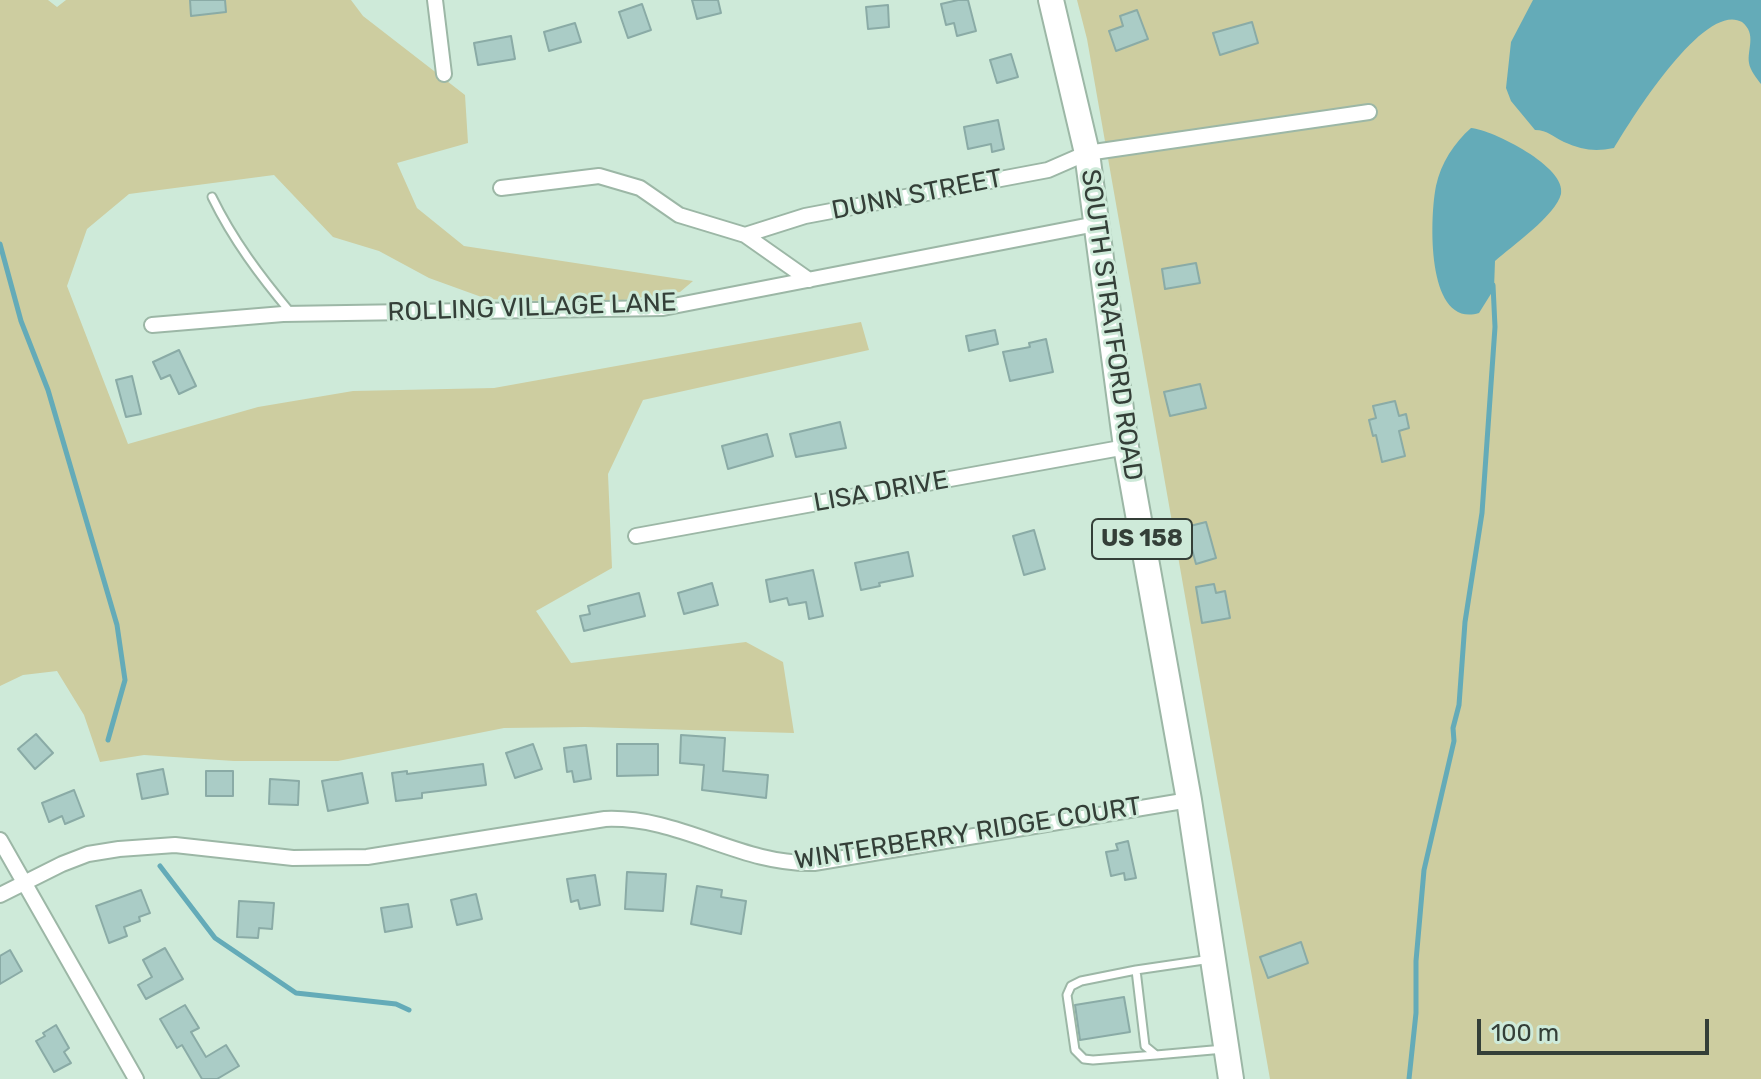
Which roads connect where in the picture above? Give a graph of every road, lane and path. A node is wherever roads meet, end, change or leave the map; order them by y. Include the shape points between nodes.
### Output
1 (436, 0) edge
2 (1051, 0) edge
3 (444, 74) dead end
4 (1369, 112) dead end
5 (1087, 153) junction
6 (501, 188) dead end
7 (212, 197) dead end
8 (1096, 224) junction
9 (745, 235) junction
10 (809, 280) junction
11 (292, 314) junction
12 (152, 325) dead end
13 (1126, 447) junction
14 (636, 536) dead end
15 (1189, 800) junction
16 (0, 840) edge
17 (24, 882) junction
18 (0, 895) edge
19 (1212, 959) junction
20 (1136, 970) junction
21 (1226, 1049) junction
22 (1156, 1055) junction
23 (136, 1079) edge
24 (1231, 1079) edge

1 - 3 street
2 - 5 main road, SOUTH STRATFORD ROAD / US 158
4 - 5 street, DUNN STREET
5 - 8 main road, SOUTH STRATFORD ROAD / US 158
5 - 9 street, DUNN STREET via 1048,170 805,216
6 - 9 street via 599,176 640,188 679,215
7 - 11 lane via 254,268
8 - 10 street, ROLLING VILLAGE LANE
8 - 13 main road, SOUTH STRATFORD ROAD / US 158
9 - 10 street
10 - 11 street, ROLLING VILLAGE LANE via 663,308
11 - 12 street, ROLLING VILLAGE LANE
13 - 14 street, LISA DRIVE
13 - 15 main road, SOUTH STRATFORD ROAD / US 158
15 - 17 street, WINTERBERRY RIDGE COURT via 814,863 759,857 674,827 627,818 346,859 185,845 119,849 88,854
15 - 19 main road, SOUTH STRATFORD ROAD / US 158
16 - 17 street
17 - 18 street, WINTERBERRY RIDGE COURT
17 - 23 street
19 - 20 lane
19 - 21 main road, SOUTH STRATFORD ROAD / US 158
20 - 22 lane via 1145,1046
20 - 22 lane via 1071,986 1067,995 1075,1050 1093,1060
21 - 22 lane
21 - 24 main road, SOUTH STRATFORD ROAD / US 158

